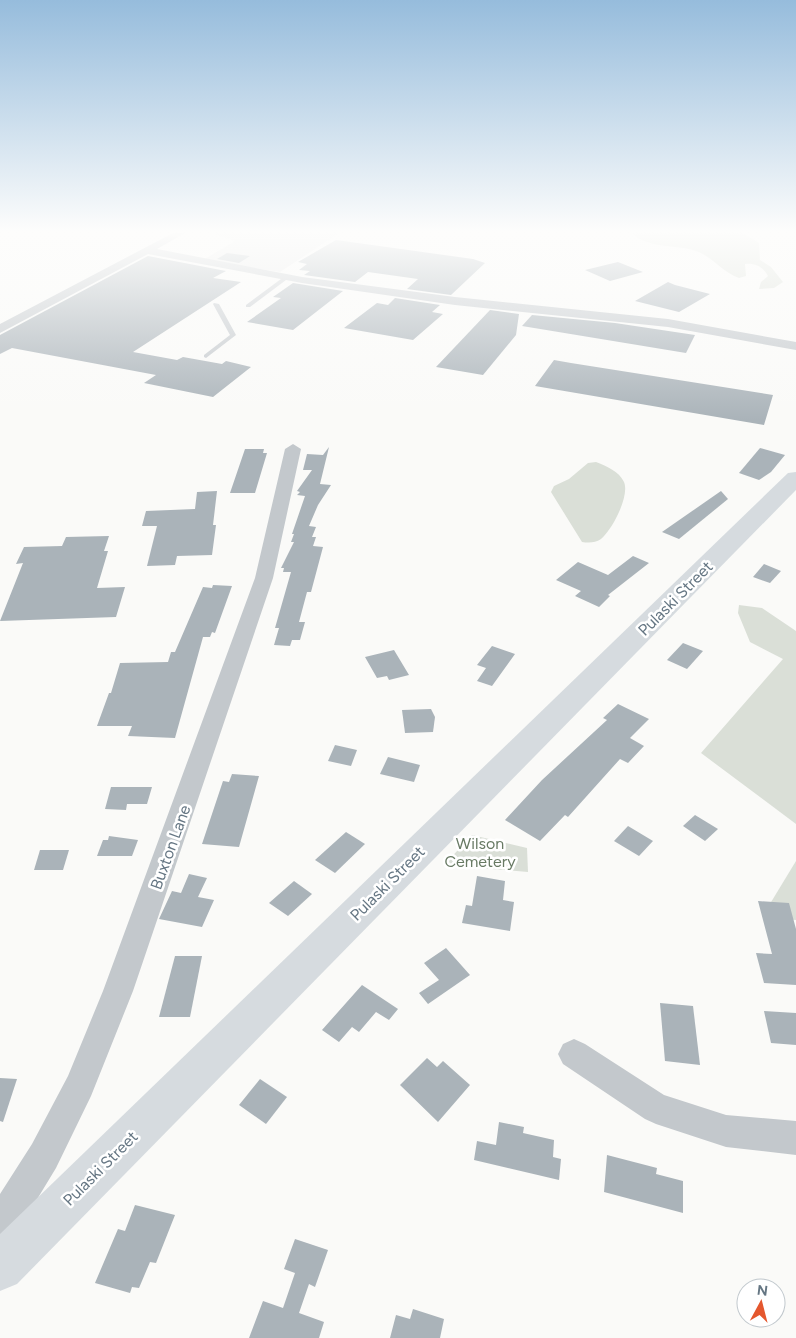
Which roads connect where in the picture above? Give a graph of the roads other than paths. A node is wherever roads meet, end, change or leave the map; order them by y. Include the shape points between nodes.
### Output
1 (64, 295) edge
2 (262, 295) edge
3 (418, 295) edge
4 (216, 304) dead end
5 (248, 306) dead end
6 (0, 329) edge
7 (796, 346) edge
8 (206, 356) dead end
9 (293, 449) dead end
10 (796, 478) edge
11 (574, 1054) dead end
12 (796, 1138) edge
13 (0, 1226) edge
14 (0, 1267) edge

1 - 6 street
2 - 5 lane
3 - 7 street via 668,323
4 - 8 lane via 233,335
9 - 13 street, Buxton Lane via 264,578 118,991 80,1085 44,1156
10 - 14 main road, Pulaski Street
11 - 12 street via 656,1108 726,1131

